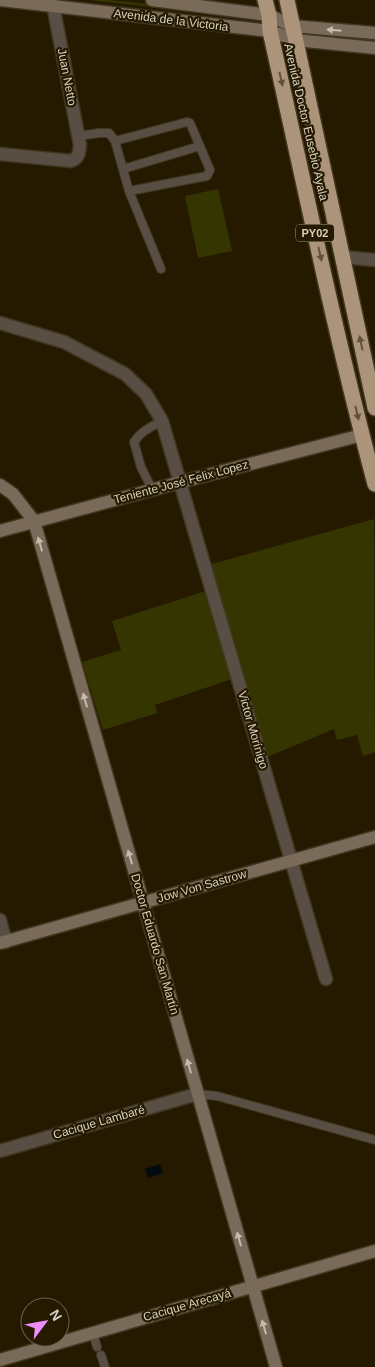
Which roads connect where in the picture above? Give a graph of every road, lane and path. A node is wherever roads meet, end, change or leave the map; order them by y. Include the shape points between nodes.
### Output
1 (0, 0) edge
2 (152, 0) edge
3 (287, 0) edge
4 (53, 3) edge
5 (279, 24) edge
6 (375, 33) edge
7 (375, 48) edge
8 (78, 136) junction
9 (116, 141) junction
10 (200, 146) junction
11 (0, 154) edge
12 (123, 169) junction
13 (129, 191) junction
14 (343, 257) junction
15 (375, 260) edge
16 (161, 270) dead end
17 (0, 323) edge
18 (371, 374) edge
19 (375, 408) edge
20 (162, 421) junction
21 (362, 435) junction
22 (181, 482) junction
23 (375, 484) edge
24 (0, 485) edge
25 (152, 489) junction
26 (34, 521) junction
27 (0, 531) edge
28 (375, 836) edge
29 (290, 861) junction
30 (144, 904) junction
31 (0, 920) edge
32 (3, 942) edge
33 (326, 979) dead end
34 (197, 1094) junction
35 (375, 1140) edge
36 (0, 1151) edge
37 (375, 1251) edge
38 (253, 1286) junction
39 (92, 1333) junction
40 (97, 1347) dead end
41 (101, 1355) dead end
42 (0, 1360) edge
43 (105, 1367) edge
44 (276, 1367) edge

1 - 4 street, Avenida de la Victoria
2 - 5 street, Avenida de la Victoria
3 - 5 highway, Avenida Doctor Eusebio Ayala / PY02
4 - 5 street, Avenida de la Victoria
4 - 8 street, Juan Netto
6 -> 5 street
5 - 7 street
5 - 14 highway, Avenida Doctor Eusebio Ayala / PY02
5 -> 21 highway, Avenida Doctor Eusebio Ayala / PY02
8 - 9 lane via 109,133
8 - 11 street, Juan Netto via 79,154 71,161
9 - 10 lane via 186,122 193,128
9 - 12 lane
10 - 12 lane
10 - 13 lane via 210,170 207,176
12 - 13 lane
13 - 16 lane
14 - 15 street
18 -> 14 highway, Avenida Doctor Eusebio Ayala / PY02
17 - 20 street, Victor Morínigo via 64,342 126,374 146,394
18 - 19 highway, Avenida Doctor Eusebio Ayala / PY02
20 - 22 street, Victor Morínigo
20 - 25 lane via 145,430 134,442
21 - 22 street, Teniente José Felix Lopez
21 - 23 highway, Avenida Doctor Eusebio Ayala / PY02
22 - 25 street, Teniente José Felix Lopez
22 - 29 street, Victor Morínigo
24 - 26 street via 13,494
25 - 26 street, Teniente José Felix Lopez
26 - 27 street, Teniente José Felix Lopez
30 -> 26 street, Doctor Eduardo San Martín
28 - 29 street, Jow Von Sastrow
29 - 30 street, Jow Von Sastrow
29 - 33 street, Victor Morínigo
30 - 32 street, Jow Von Sastrow
34 -> 30 street, Doctor Eduardo San Martín
31 - 32 street
34 - 35 lane via 217,1096
34 - 36 street, Cacique Lambaré
38 -> 34 street, Doctor Eduardo San Martín
37 - 38 street, Cacique Arecayá
38 - 39 street, Cacique Arecayá
44 -> 38 street, Doctor Eduardo San Martín
39 - 40 lane
39 - 42 street, Cacique Arecayá
41 - 43 lane

